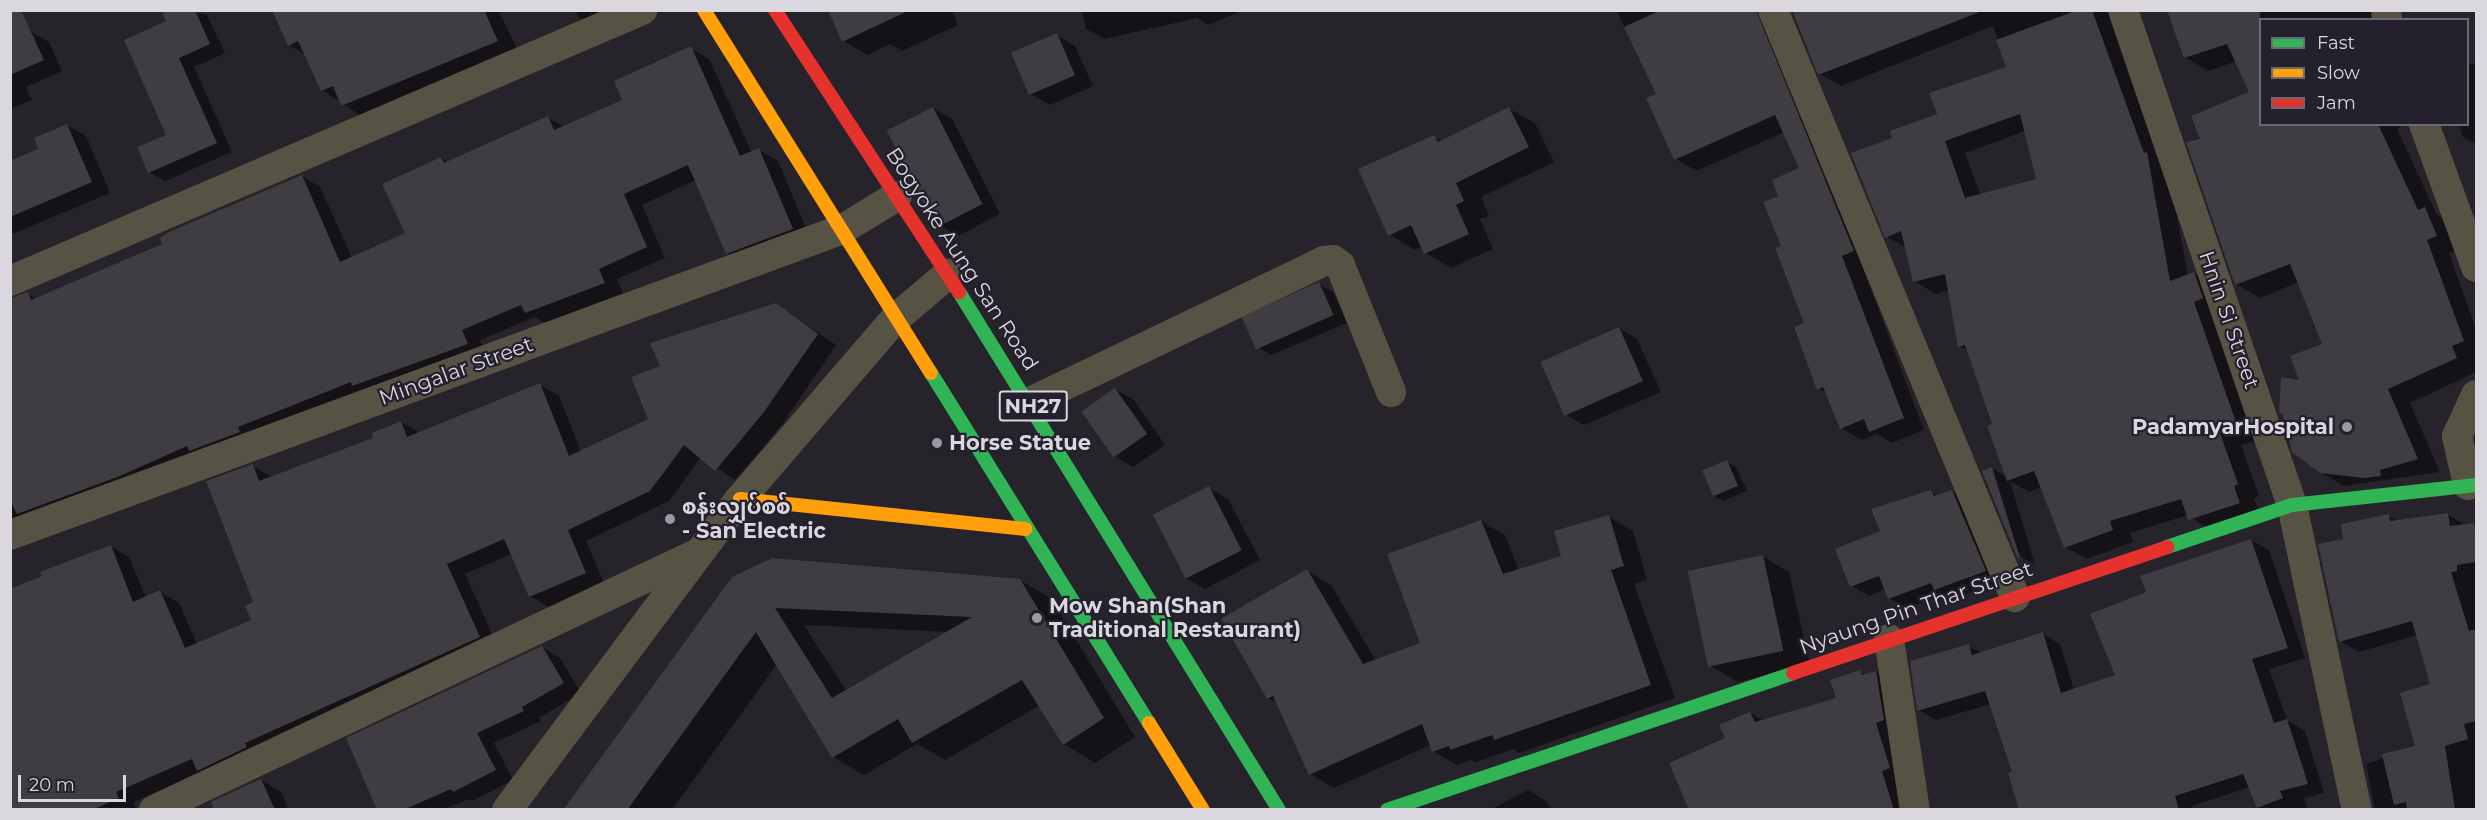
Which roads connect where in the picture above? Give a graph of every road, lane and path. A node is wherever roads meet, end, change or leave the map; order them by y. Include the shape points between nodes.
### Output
1 (642, 10) edge
2 (704, 10) edge
3 (775, 10) edge
4 (1773, 10) edge
5 (2123, 10) edge
6 (2425, 126) edge
7 (897, 196) junction
8 (843, 229) junction
9 (2476, 267) edge
10 (948, 274) junction
11 (10, 281) edge
12 (895, 319) junction
13 (1391, 392) dead end
14 (2476, 395) edge
15 (1030, 402) junction
16 (2472, 485) edge
17 (740, 500) junction
18 (2292, 506) junction
19 (1025, 529) junction
20 (10, 535) edge
21 (699, 552) junction
22 (2015, 597) junction
23 (1889, 639) junction
24 (154, 810) edge
25 (507, 810) edge
26 (1203, 810) edge
27 (1279, 810) edge
28 (1387, 810) edge
29 (1915, 810) edge
30 (2358, 810) edge

1 - 11 street
2 - 8 main road
3 - 7 main road, Bogyoke Aung San Road / NH27
4 - 22 street
5 - 18 street, Hnin Si Street
6 - 9 street
7 - 8 street, Mingalar Street
7 - 10 main road, Bogyoke Aung San Road / NH27
8 - 12 main road
8 - 20 street, Mingalar Street
10 - 12 street
10 - 15 main road, Bogyoke Aung San Road / NH27
12 - 17 street
12 - 19 main road
13 - 15 street via 1340,265 1333,260
14 - 16 street via 2457,436
15 - 27 main road, Bogyoke Aung San Road / NH27
16 - 18 main road, Nyaung Pin Thar Street
17 - 19 main road
17 - 21 street
18 - 22 main road, Nyaung Pin Thar Street
18 - 30 street, Hnin Si Street
19 - 26 main road
21 - 24 street
21 - 25 street
22 - 23 main road, Nyaung Pin Thar Street
23 - 28 main road, Nyaung Pin Thar Street
23 - 29 street

